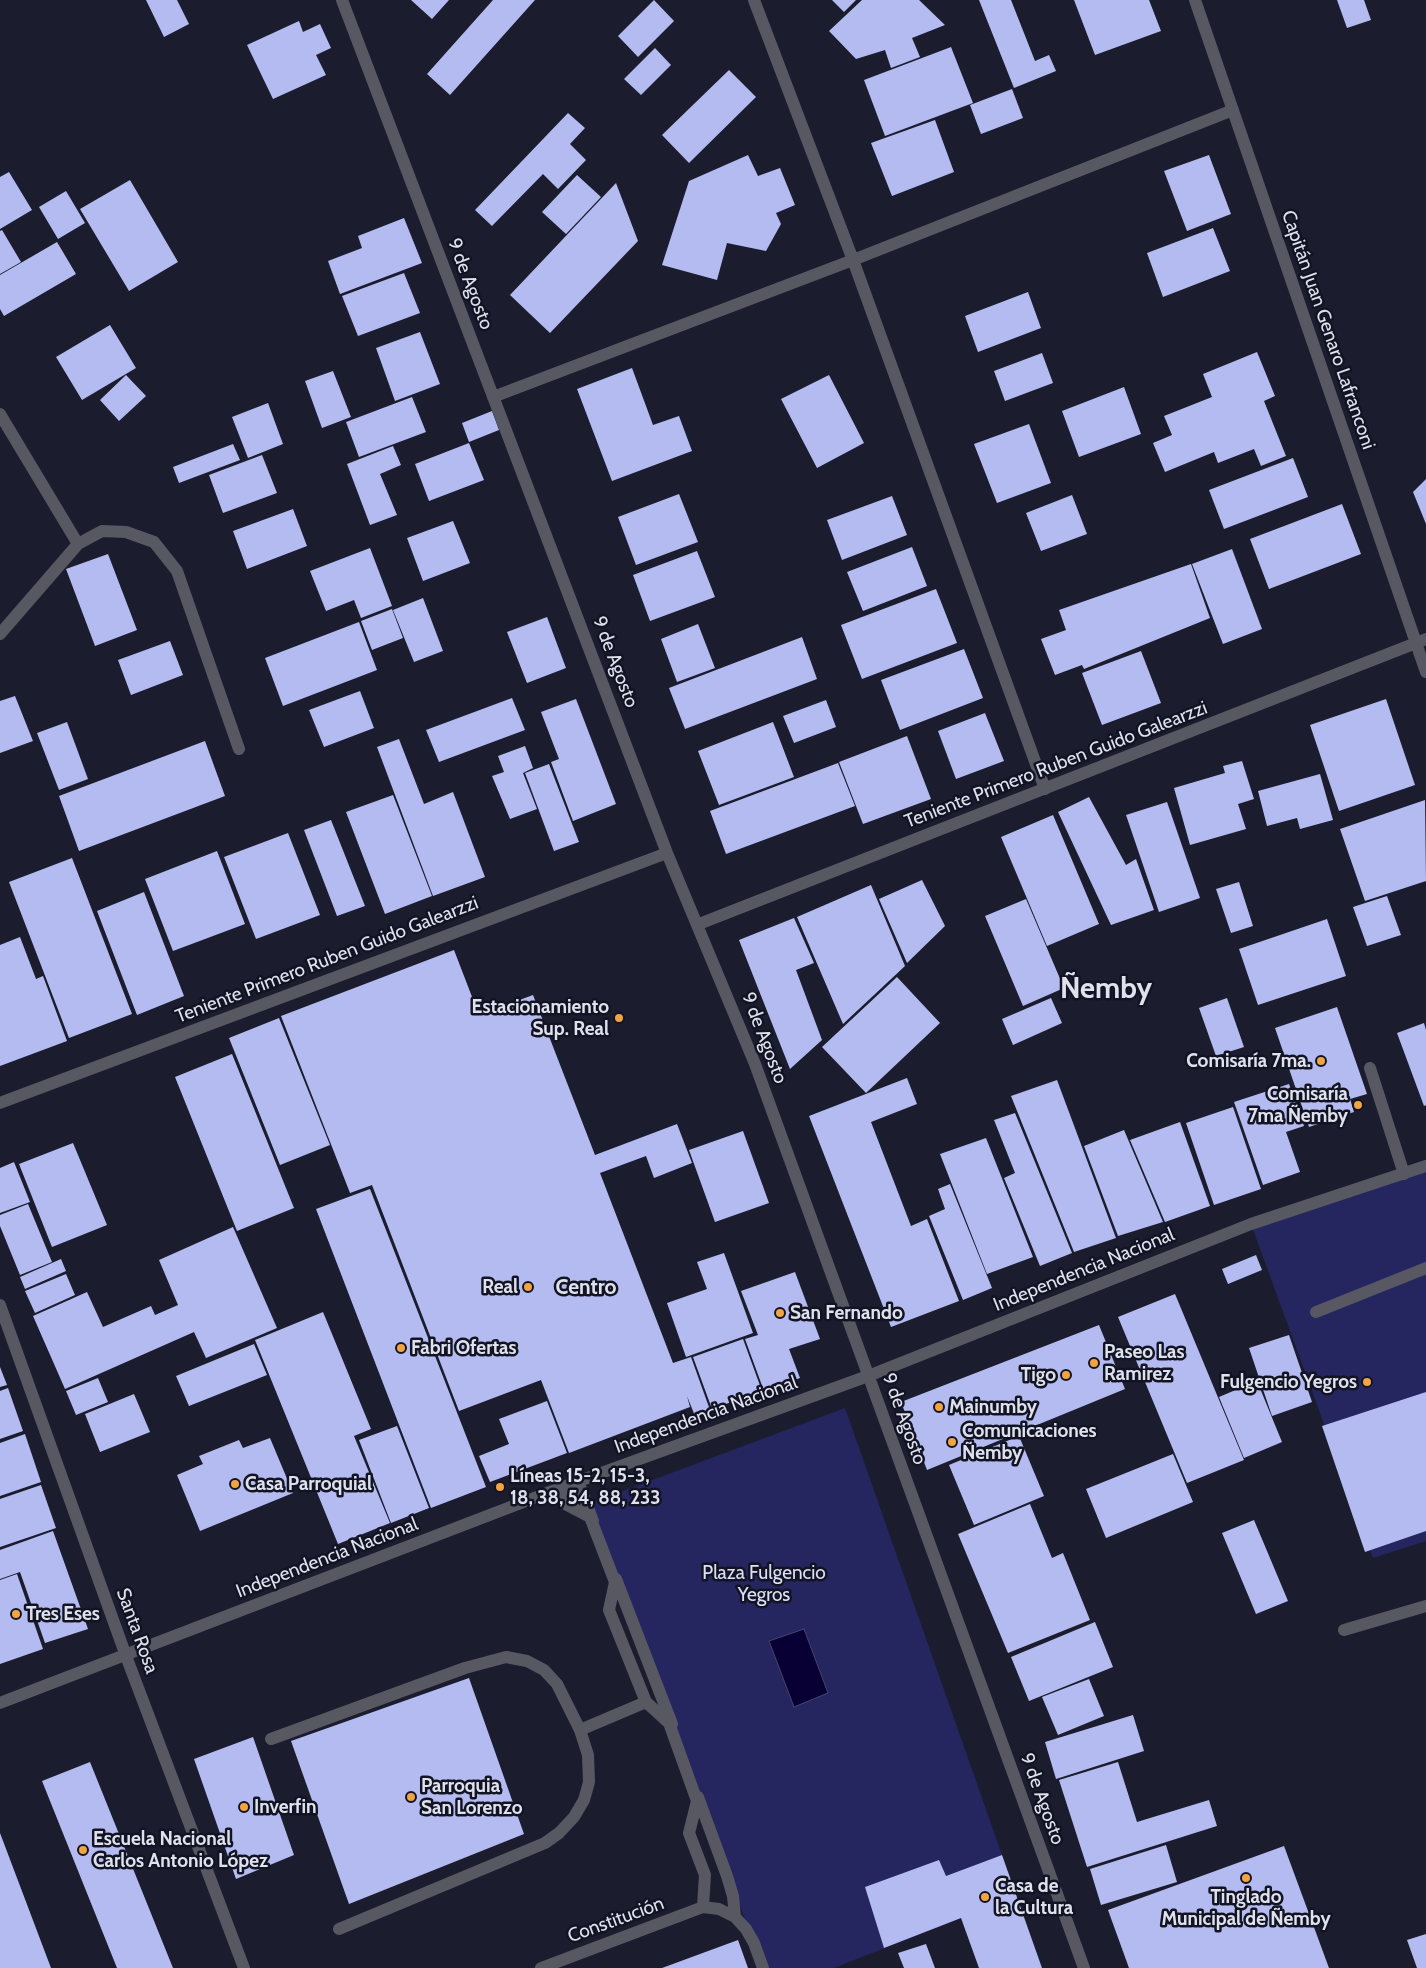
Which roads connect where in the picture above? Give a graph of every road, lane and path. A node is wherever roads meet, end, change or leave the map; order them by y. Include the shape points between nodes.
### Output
1 (342, 0) edge
2 (754, 0) edge
3 (1195, 0) edge
4 (1233, 110) junction
5 (854, 260) junction
6 (493, 396) junction
7 (0, 414) edge
8 (78, 544) junction
9 (0, 634) edge
10 (1421, 641) edge
11 (1426, 672) edge
12 (239, 749) dead end
13 (1045, 789) junction
14 (667, 853) junction
15 (698, 924) junction
16 (1370, 1068) dead end
17 (0, 1103) edge
18 (1426, 1166) edge
19 (1404, 1174) junction
20 (1426, 1268) edge
21 (0, 1305) edge
22 (1316, 1312) dead end
23 (868, 1376) junction
24 (578, 1482) junction
25 (560, 1488) junction
26 (1426, 1606) edge
27 (1344, 1630) dead end
28 (126, 1656) junction
29 (646, 1702) junction
30 (0, 1703) edge
31 (580, 1730) junction
32 (272, 1739) dead end
33 (703, 1908) junction
34 (735, 1917) junction
35 (339, 1929) dead end
36 (244, 1968) edge
37 (541, 1968) edge
38 (764, 1968) edge
39 (1084, 1968) edge

1 - 6 street, 9 de Agosto
2 - 5 street
3 - 4 street, Capitán Juan Genaro Lafranconi
4 - 5 street
4 - 10 street, Capitán Juan Genaro Lafranconi
5 - 6 street
5 - 13 street
6 - 14 street, 9 de Agosto
7 - 8 street
8 - 9 street
8 - 12 street via 102,530 126,532 154,542 177,571
10 - 11 street, Capitán Juan Genaro Lafranconi
10 - 13 street, Teniente Primero Ruben Guido Galearzzi
13 - 15 street, Teniente Primero Ruben Guido Galearzzi
14 - 15 street, 9 de Agosto
14 - 17 street, Teniente Primero Ruben Guido Galearzzi
15 - 23 street, 9 de Agosto via 755,1064
16 - 19 street
18 - 19 street, Independencia Nacional
19 - 23 street, Independencia Nacional via 1251,1224
20 - 22 street
21 - 28 street, Santa Rosa
23 - 24 street, Independencia Nacional
23 - 39 street, 9 de Agosto
24 - 25 street, Independencia Nacional
24 - 34 street via 728,1876
25 - 28 street, Independencia Nacional
25 - 29 street via 567,1505 590,1517 615,1582 610,1610
26 - 27 street
28 - 30 street, Independencia Nacional
28 - 36 street, Santa Rosa
29 - 31 street
29 - 33 street via 669,1723 697,1801 688,1833 706,1875
31 - 32 street via 557,1684 544,1670 527,1661 506,1657 465,1668
31 - 35 street via 588,1755 589,1782 584,1800 559,1833 545,1843 497,1864
33 - 34 street via 720,1909
33 - 37 street, Constitución
34 - 38 street via 746,1928

